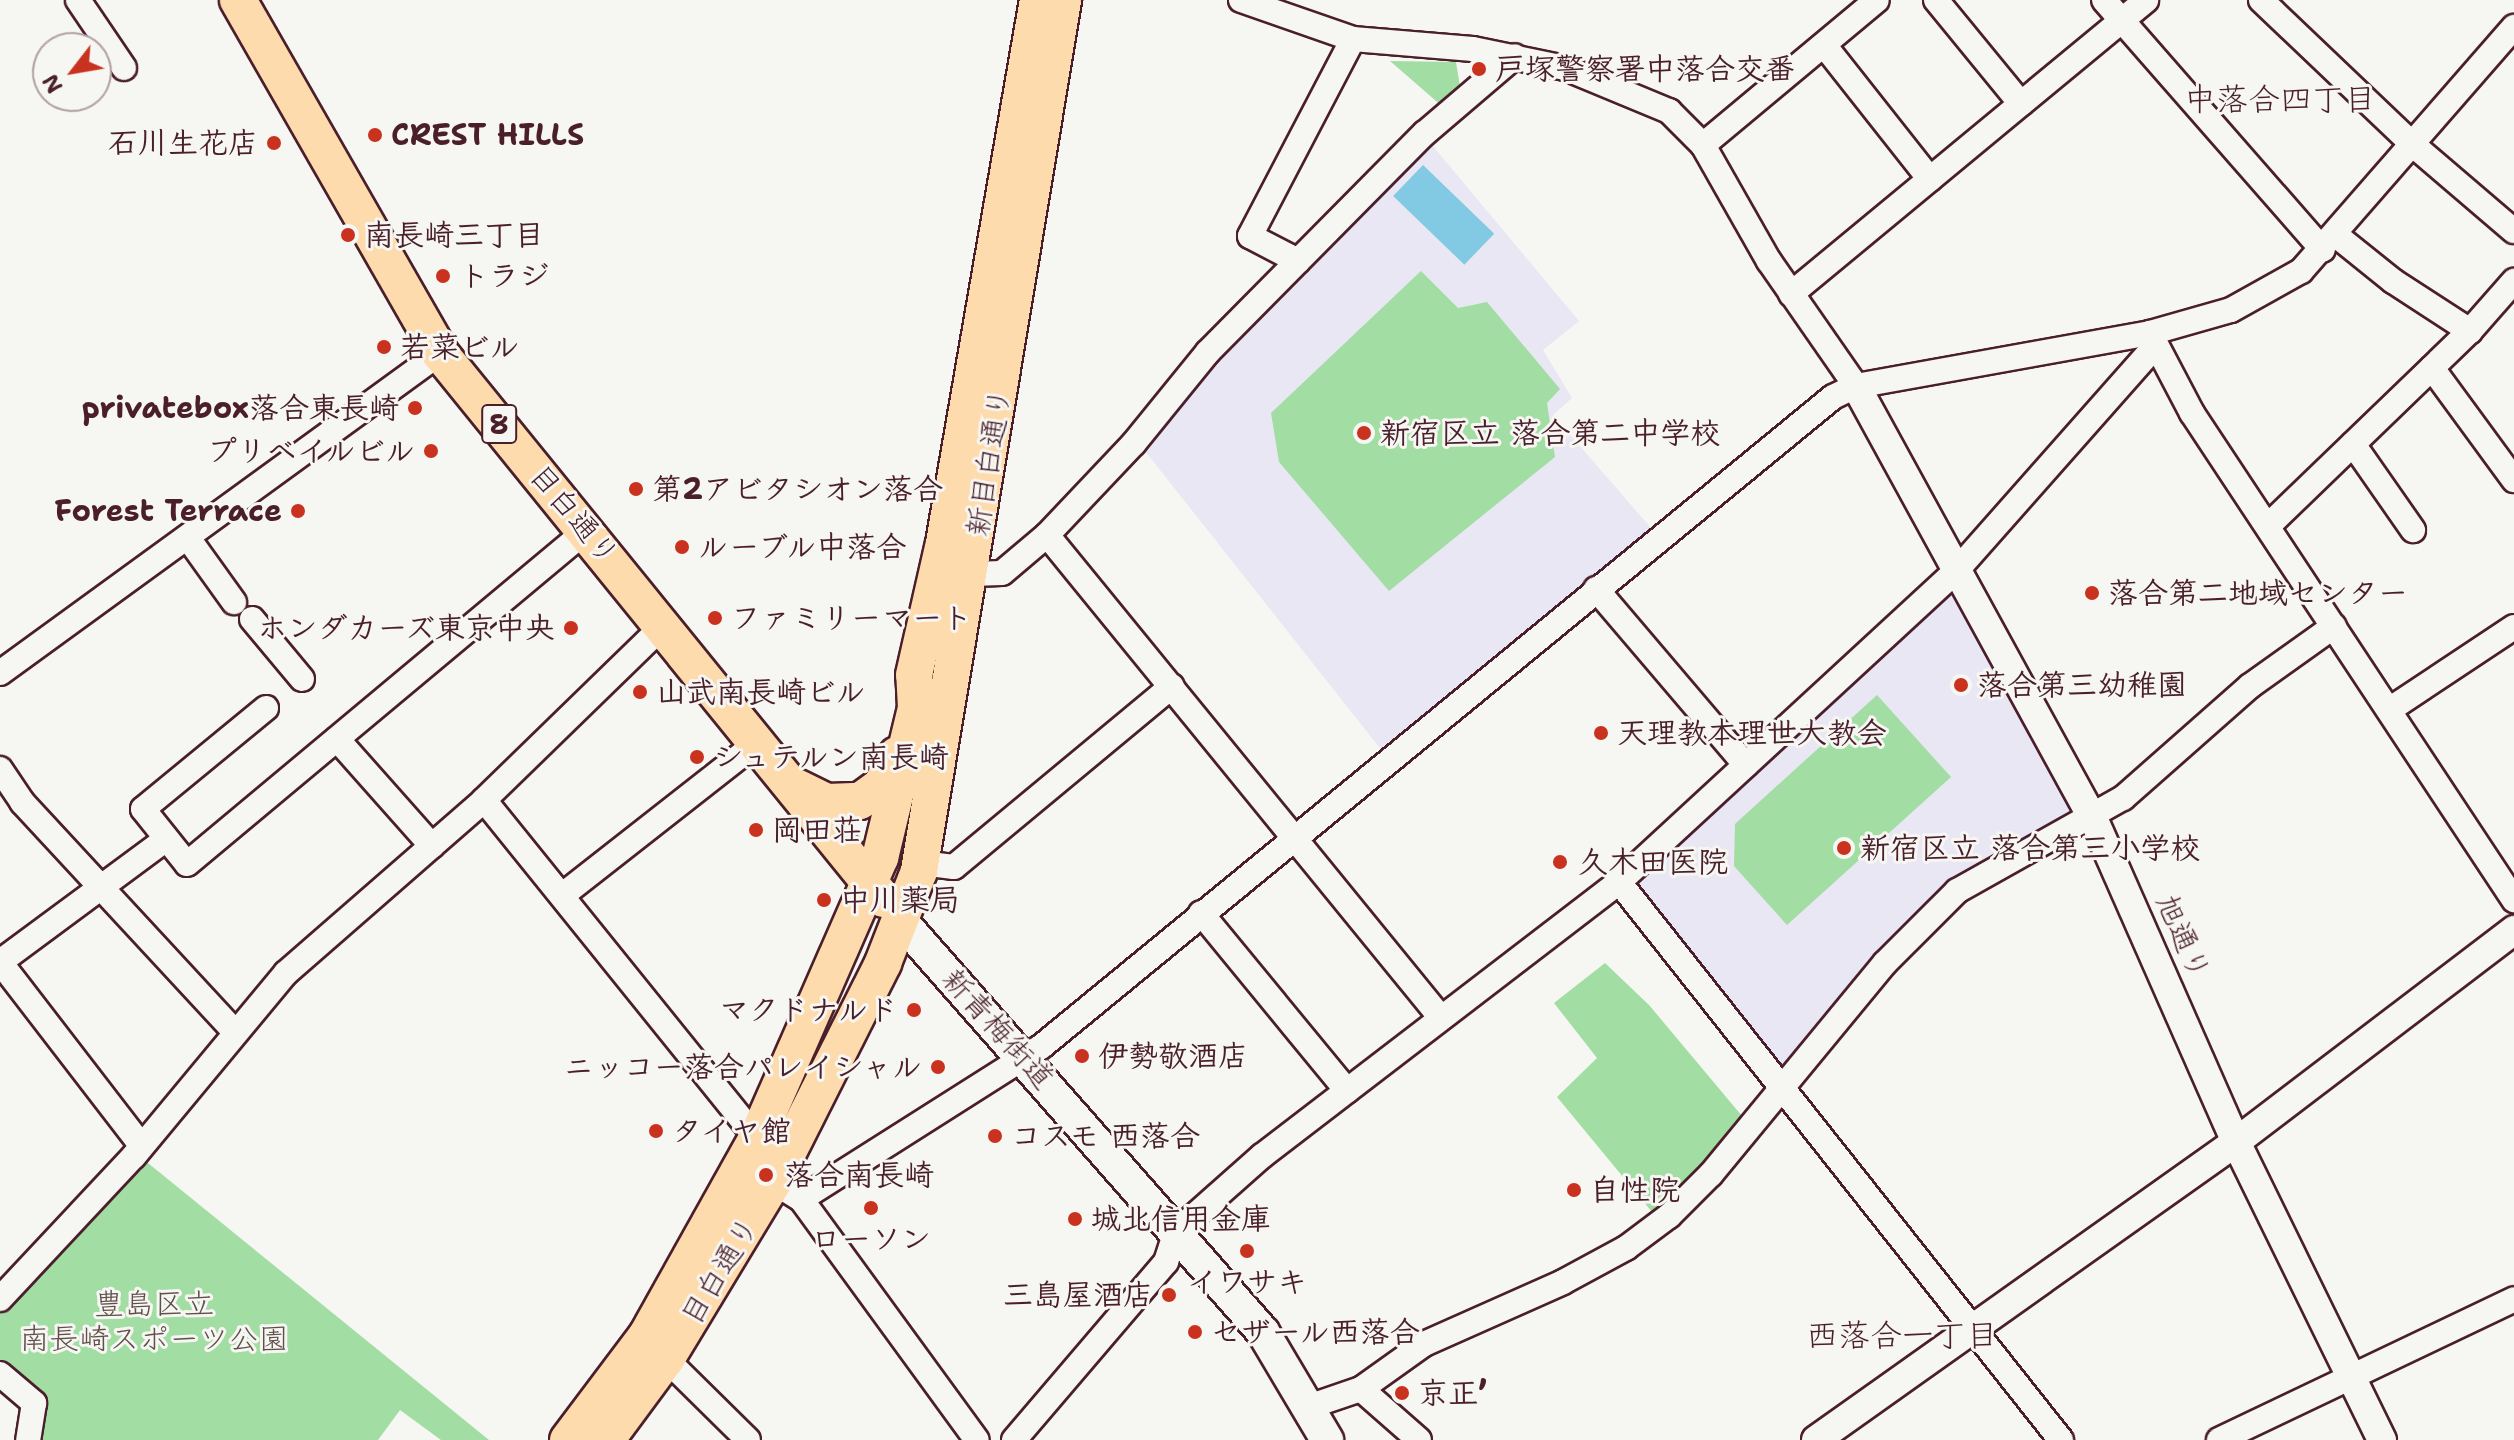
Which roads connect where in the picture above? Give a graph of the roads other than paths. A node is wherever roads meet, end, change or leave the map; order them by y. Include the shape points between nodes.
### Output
1 (78, 0) edge
2 (238, 0) edge
3 (1038, 0) edge
4 (1063, 0) edge
5 (1241, 0) edge
6 (1877, 0) edge
7 (1936, 0) edge
8 (2104, 0) edge
9 (2146, 0) edge
10 (2261, 0) edge
11 (1276, 7) edge
12 (2121, 21) junction
13 (2514, 27) edge
14 (1353, 39) junction
15 (1824, 45) junction
16 (1515, 56) junction
17 (124, 68) dead end
18 (2021, 104) junction
19 (2412, 144) junction
20 (1703, 145) junction
21 (1930, 179) junction
22 (2514, 231) edge
23 (2330, 243) junction
24 (1298, 261) junction
25 (2514, 281) edge
26 (1791, 294) junction
27 (2470, 331) junction
28 (2153, 339) junction
29 (440, 353) junction
30 (2432, 368) junction
31 (1856, 386) junction
32 (2353, 444) junction
33 (2514, 480) edge
34 (2269, 525) junction
35 (587, 530) junction
36 (2413, 530) dead end
37 (1047, 535) junction
38 (188, 538) junction
39 (1957, 570) junction
40 (971, 574) junction
41 (1596, 589) junction
42 (234, 602) dead end
43 (252, 619) dead end
44 (665, 624) junction
45 (2334, 626) junction
46 (2514, 627) edge
47 (0, 673) edge
48 (302, 679) dead end
49 (1172, 686) junction
50 (266, 708) dead end
51 (916, 708) junction
52 (2389, 710) junction
53 (337, 739) junction
54 (758, 742) junction
55 (1746, 765) junction
56 (0, 769) edge
57 (788, 781) junction
58 (484, 800) junction
59 (2093, 818) junction
60 (166, 839) junction
61 (1293, 839) junction
62 (432, 846) junction
63 (921, 863) junction
64 (1619, 882) junction
65 (871, 883) junction
66 (106, 888) junction
67 (564, 894) junction
68 (2514, 900) edge
69 (1201, 913) junction
70 (902, 922) junction
71 (2514, 930) edge
72 (0, 962) edge
73 (1441, 1018) junction
74 (235, 1032) junction
75 (1025, 1059) junction
76 (1783, 1085) junction
77 (1347, 1091) junction
78 (757, 1138) junction
79 (2236, 1142) junction
80 (141, 1145) junction
81 (787, 1191) junction
82 (1176, 1232) junction
83 (0, 1299) edge
84 (2514, 1299) edge
85 (1973, 1327) junction
86 (666, 1359) junction
87 (0, 1374) edge
88 (2351, 1376) junction
89 (1361, 1389) junction
90 (1311, 1406) junction
91 (28, 1440) edge
92 (568, 1440) edge
93 (606, 1440) edge
94 (748, 1440) edge
95 (977, 1440) edge
96 (1014, 1440) edge
97 (1327, 1440) edge
98 (1419, 1440) edge
99 (1816, 1440) edge
100 (2061, 1440) edge
101 (2219, 1440) edge
102 (2382, 1440) edge

1 - 17 street
2 - 29 main road, 目白通り / 8
3 - 51 main road, 新目白通り / 8 via 944,543 914,675
4 - 40 main road, 新目白通り
5 - 11 street
6 - 15 street
7 - 18 street
8 - 12 street
9 - 12 street
10 - 19 street
11 - 14 street
12 - 18 street
12 - 23 street
13 - 19 street
14 - 16 street
14 - 24 street via 1250,236
15 - 20 street
15 - 21 street
16 - 20 street via 1565,68 1669,111
16 - 24 street via 1425,133
18 - 21 street
19 - 22 street
19 - 23 street
20 - 26 street
21 - 26 street
23 - 27 street
23 - 28 street via 2267,294
24 - 37 street via 1208,352 1134,443
25 - 27 street
26 - 31 street
27 - 30 street
28 - 31 street
28 - 34 street via 2192,413
28 - 39 street
29 - 35 main road, 目白通り / 8
29 - 38 street
30 - 32 street
30 - 33 street
31 - 39 street, 旭通り
31 - 41 street via 1833,397
32 - 34 street
32 - 36 street
34 - 45 street
35 - 44 main road, 目白通り / 8
35 - 53 street
37 - 40 street via 1002,573
37 - 49 street
38 - 42 street
38 - 47 street
39 - 55 street
39 - 59 street, 旭通り
40 - 63 main road, 新目白通り
41 - 55 street
41 - 61 street
43 - 48 street
44 - 54 main road, 目白通り / 8
44 - 58 street
45 - 52 street
45 - 59 street via 2250,686 2184,748
46 - 52 street
49 - 61 street
49 - 63 street via 954,867
50 - 60 street via 143,809
51 - 57 main road, 8 via 886,777 870,796 845,804 827,802
51 - 65 main road, 新目白通り / 8
52 - 68 street
53 - 60 street via 187,864
53 - 62 street
54 - 57 main road, 目白通り / 8
54 - 67 street
55 - 64 street
56 - 66 street via 22,802
57 - 65 main road, 目白通り / 8
58 - 62 street
58 - 67 street
59 - 76 street via 1987,870 1957,891 1885,963
59 - 79 street, 旭通り
60 - 66 street
61 - 69 street
61 - 73 street
62 - 74 street via 286,973
63 - 70 main road, 新目白通り
64 - 73 street
64 - 76 street
65 - 70 main road, 目白通り / 8
65 - 78 main road, 目白通り / 8
66 - 72 street
66 - 74 street
67 - 78 street
69 - 75 street
69 - 77 street
70 - 75 main road, 新青梅街道
70 - 81 main road, 目白通り
71 - 79 street
72 - 80 street
73 - 77 street
74 - 80 street
75 - 81 street
75 - 82 main road, 新青梅街道
76 - 85 street
76 - 89 street via 1700,1186 1626,1248 1424,1344
77 - 82 street
78 - 92 main road, 目白通り / 8 via 647,1335
79 - 85 street
79 - 88 street, 旭通り
80 - 83 street
81 - 86 main road, 目白通り
81 - 95 street
82 - 90 main road, 新青梅街道 via 1263,1332
82 - 96 street via 1166,1262
84 - 88 street
85 - 99 street
85 - 100 street
86 - 93 main road, 目白通り
86 - 94 street
87 - 91 street via 34,1403
88 - 101 street
88 - 102 street, 旭通り
89 - 90 street
89 - 98 street
90 - 97 main road, 新青梅街道

